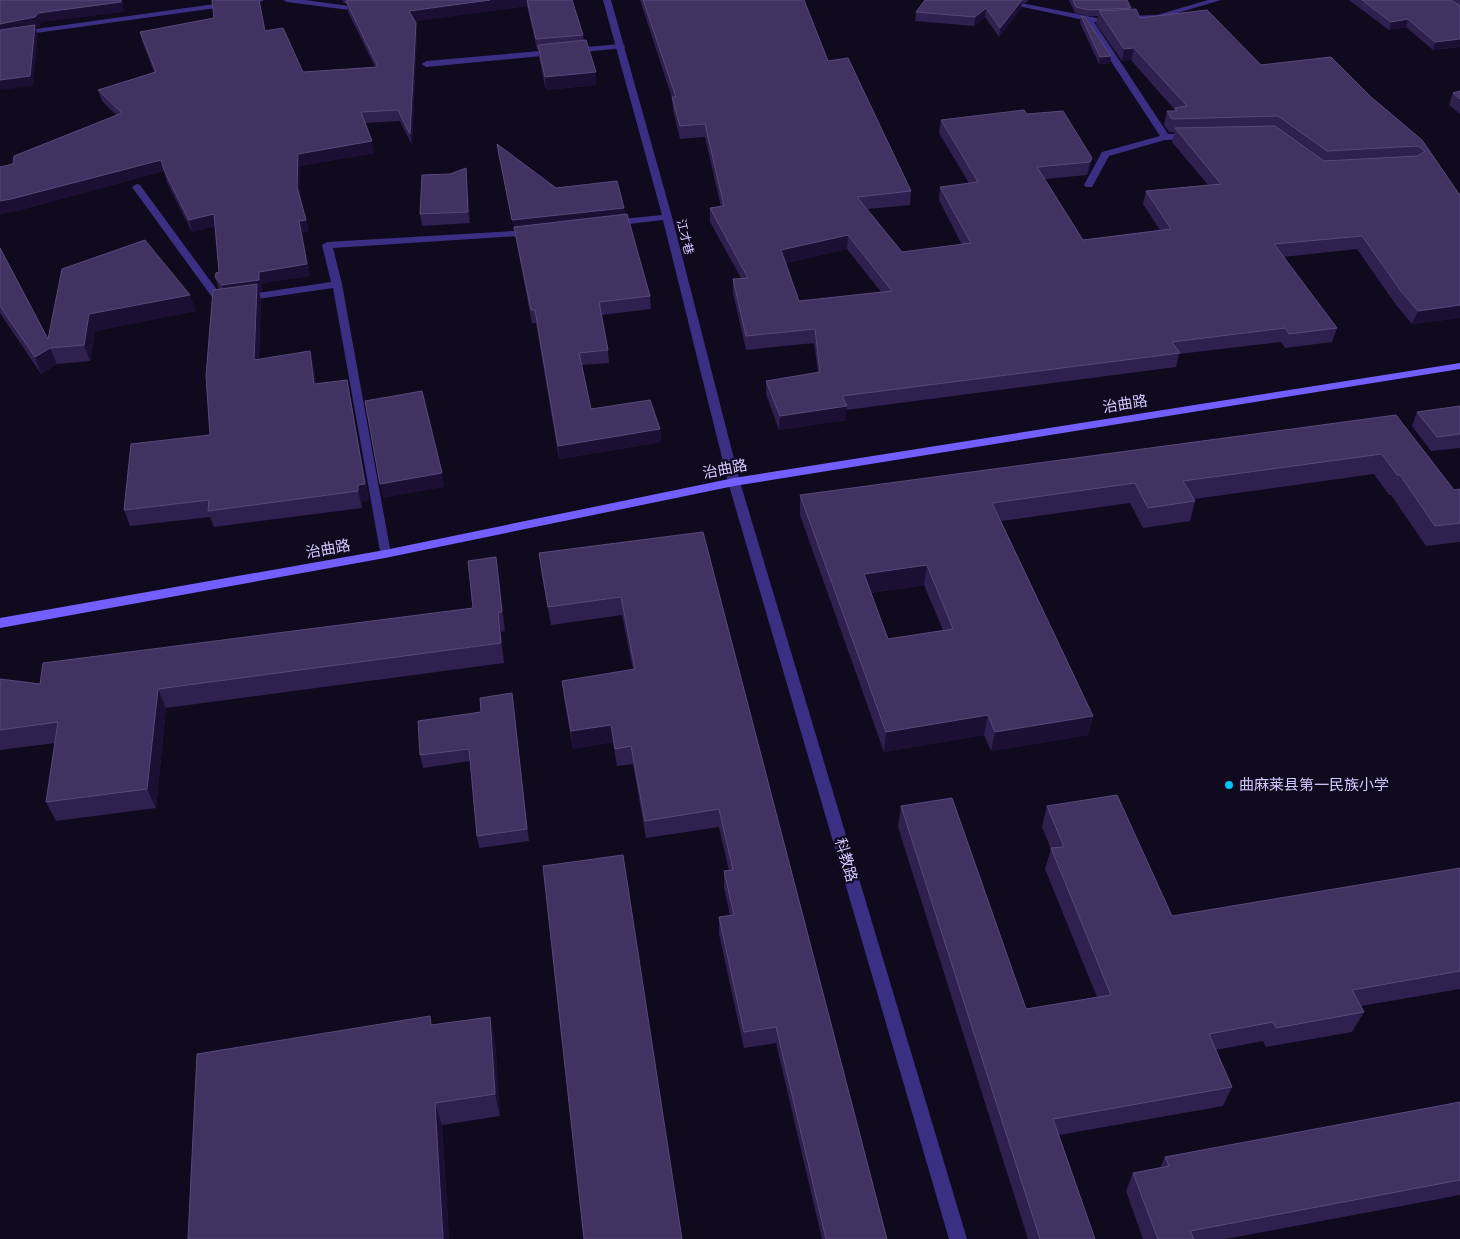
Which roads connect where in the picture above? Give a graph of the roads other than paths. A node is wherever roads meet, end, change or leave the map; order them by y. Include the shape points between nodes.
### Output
1 (260, 0) edge
2 (287, 0) edge
3 (608, 0) edge
4 (994, 0) edge
5 (1217, 0) edge
6 (349, 8) edge
7 (1118, 18) edge
8 (1108, 19) edge
9 (1088, 20) junction
10 (0, 36) edge
11 (622, 46) junction
12 (426, 64) dead end
13 (1194, 136) edge
14 (1165, 137) junction
15 (1089, 185) dead end
16 (137, 187) dead end
17 (667, 217) junction
18 (601, 225) edge
19 (544, 232) edge
20 (337, 284) junction
21 (1460, 366) edge
22 (734, 482) junction
23 (385, 554) junction
24 (0, 623) edge
25 (958, 1239) edge

1 - 10 street
2 - 6 street
3 - 11 street, 江才巷
4 - 9 street
5 - 7 street via 1157,17
8 - 9 street
9 - 14 street
11 - 12 street
11 - 17 street, 江才巷
13 - 14 street
14 - 15 street via 1105,154
16 - 20 street via 220,302
17 - 18 street
17 - 22 street, 江才巷
19 - 20 street via 328,245
20 - 23 street
21 - 22 main road, 治曲路
22 - 23 main road, 治曲路
22 - 25 street, 科教路
23 - 24 main road, 治曲路

